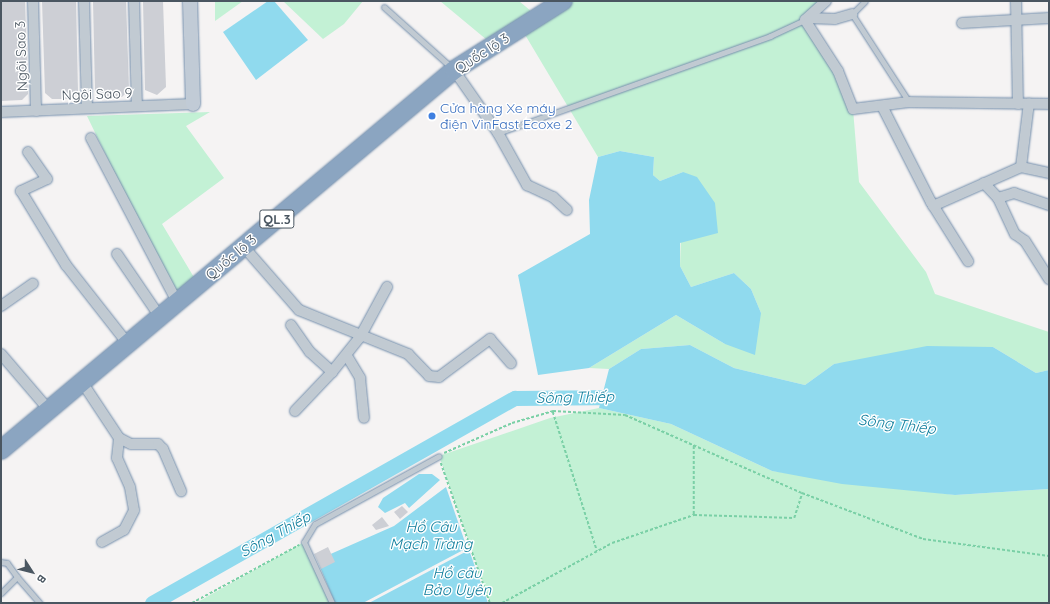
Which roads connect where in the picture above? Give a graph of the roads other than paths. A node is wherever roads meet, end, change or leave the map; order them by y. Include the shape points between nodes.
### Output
1 (33, 1) edge
2 (84, 1) edge
3 (134, 1) edge
4 (190, 1) edge
5 (563, 1) edge
6 (826, 1) edge
7 (865, 1) edge
8 (1016, 1) edge
9 (384, 7) dead end
10 (852, 14) junction
11 (1018, 18) junction
12 (1049, 18) edge
13 (807, 19) junction
14 (962, 23) dead end
15 (454, 70) junction
16 (909, 102) junction
17 (1029, 103) junction
18 (193, 104) joint
19 (1018, 104) junction
20 (1049, 104) edge
21 (137, 106) junction
22 (882, 106) junction
23 (87, 108) junction
24 (36, 110) junction
25 (1, 112) edge
26 (498, 134) junction
27 (91, 138) dead end
28 (28, 152) dead end
29 (1021, 167) junction
30 (1049, 173) edge
31 (984, 183) junction
32 (998, 198) junction
33 (1049, 205) edge
34 (934, 206) junction
35 (566, 210) dead end
36 (244, 247) junction
37 (118, 254) dead end
38 (968, 261) dead end
39 (1049, 279) edge
40 (33, 284) dead end
41 (387, 287) dead end
42 (177, 302) junction
43 (1, 306) edge
44 (160, 317) junction
45 (291, 325) dead end
46 (360, 337) junction
47 (128, 344) junction
48 (1, 354) edge
49 (347, 356) junction
50 (511, 363) dead end
51 (332, 372) junction
52 (82, 382) junction
53 (49, 410) junction
54 (295, 411) dead end
55 (364, 418) dead end
56 (119, 438) junction
57 (1, 450) edge
58 (439, 456) road end
59 (181, 491) dead end
60 (102, 542) dead end
61 (1, 562) edge
62 (17, 577) junction
63 (1, 593) edge
64 (40, 603) edge
65 (332, 603) edge

1 - 24 street, Ngôi Sao 3
2 - 23 street
3 - 21 street
4 - 18 street
5 - 15 highway, Quốc lộ 3 / QL.3
6 - 13 street
7 - 10 lane
8 - 11 street
9 - 15 lane
10 - 13 street via 835,19
10 - 16 lane
11 - 12 street
11 - 14 street
11 - 19 street
13 - 22 street via 838,71 853,109
13 - 26 lane via 770,36
15 - 26 street
15 - 36 highway, Quốc lộ 3 / QL.3
16 - 19 street
16 - 22 street
17 - 19 street
17 - 20 street
17 - 29 street
18 - 21 street, Ngôi Sao 9
21 - 23 street, Ngôi Sao 9
22 - 34 street
23 - 24 street, Ngôi Sao 9
24 - 25 street, Ngôi Sao 9
26 - 35 street via 527,185 553,197
27 - 42 street
28 - 47 street via 47,179 21,191 66,264
29 - 30 street
29 - 31 street
31 - 32 street
31 - 34 street
32 - 33 street via 1014,193
32 - 39 street via 1015,234 1025,241
34 - 38 street
36 - 42 highway, Quốc lộ 3 / QL.3
36 - 46 street via 299,310
37 - 44 street
40 - 43 street
41 - 46 street
42 - 44 highway, Quốc lộ 3 / QL.3
44 - 47 highway, Quốc lộ 3 / QL.3
45 - 51 street via 310,352
46 - 49 street
46 - 50 street via 408,354 429,376 439,377 490,339
47 - 52 highway, Quốc lộ 3 / QL.3
48 - 53 street
49 - 51 street
49 - 55 street via 360,378
51 - 54 street
52 - 53 highway, Quốc lộ 3 / QL.3
52 - 56 street
53 - 57 highway, Quốc lộ 3 / QL.3
56 - 59 street via 131,444 158,444
56 - 60 street via 117,458 132,493 134,510 124,530
58 - 65 lane via 315,524 304,542
61 - 62 lane via 7,563
62 - 63 lane
62 - 64 lane

